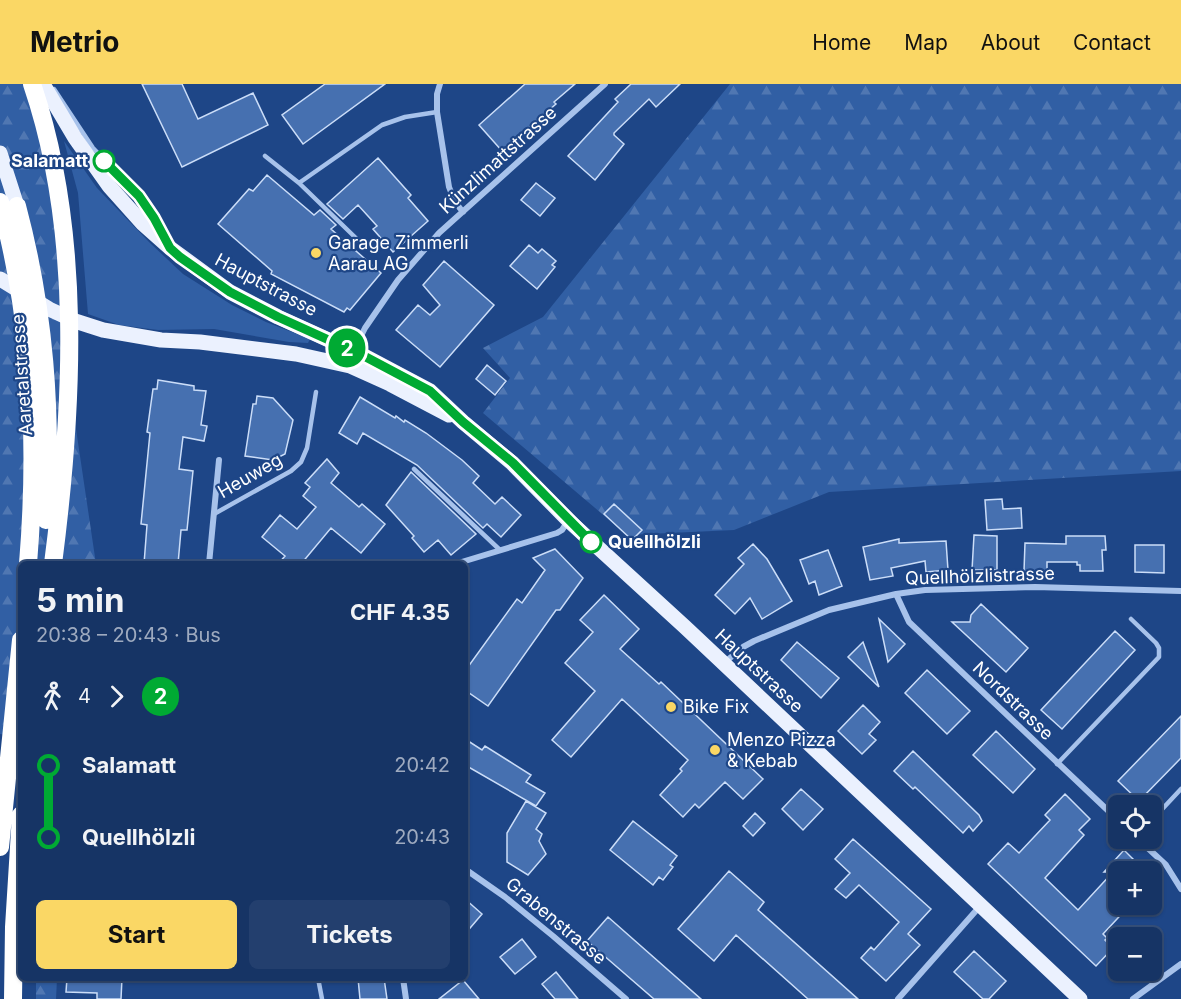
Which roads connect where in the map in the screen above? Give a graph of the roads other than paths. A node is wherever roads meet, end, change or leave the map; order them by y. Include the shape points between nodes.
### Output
1 (32, 84) edge
2 (43, 84) edge
3 (51, 84) edge
4 (440, 84) edge
5 (605, 84) edge
6 (437, 112) junction
7 (0, 153) edge
8 (265, 156) dead end
9 (299, 183) junction
10 (9, 204) edge
11 (463, 212) junction
12 (360, 242) dead end
13 (170, 248) junction
14 (0, 279) edge
15 (354, 351) junction
16 (350, 366) junction
17 (39, 382) junction
18 (316, 392) dead end
19 (463, 422) junction
20 (219, 460) dead end
21 (414, 469) dead end
22 (214, 514) junction
23 (568, 520) junction
24 (500, 550) junction
25 (28, 561) edge
26 (43, 561) edge
27 (53, 561) edge
28 (210, 561) edge
29 (465, 561) edge
30 (1181, 591) edge
31 (896, 594) junction
32 (1131, 619) dead end
33 (724, 663) junction
34 (18, 670) edge
35 (1057, 764) junction
36 (1181, 789) edge
37 (1162, 809) edge
38 (1108, 811) edge
39 (0, 847) edge
40 (1148, 849) edge
41 (18, 863) edge
42 (468, 871) edge
43 (1181, 889) edge
44 (981, 905) junction
45 (1181, 964) edge
46 (319, 981) edge
47 (403, 981) edge
48 (13, 999) edge
49 (322, 999) edge
50 (406, 999) edge
51 (626, 999) edge
52 (898, 999) edge
53 (1080, 999) edge
54 (1133, 999) edge

1 - 27 highway via 60,196 67,283 69,382
2 - 13 main road, Hauptstrasse via 109,186
3 - 13 lane via 93,147 139,196
4 - 6 street
5 - 11 street, Künzlimattstrasse
6 - 9 lane via 382,125
6 - 11 street via 449,187
7 - 10 main road, Aaretalstrasse
8 - 9 lane
9 - 12 lane
10 - 17 highway, Aaretalstrasse via 13,256
10 - 17 highway, Aaretalstrasse via 31,264 41,318
11 - 15 street, Künzlimattstrasse via 412,262 364,328
13 - 15 main road, Hauptstrasse via 230,292
14 - 16 main road, Hauptstrasse via 49,309 103,330 296,354
15 - 16 main road
15 - 19 main road, Hauptstrasse via 430,391
16 - 19 main road, Hauptstrasse
17 - 25 highway, Aaretalstrasse
17 - 26 highway, Aaretalstrasse via 48,463
18 - 22 lane, Heuweg via 301,462
19 - 23 main road, Hauptstrasse via 513,463
20 - 22 street, Heuweg
21 - 24 lane
22 - 28 street, Heuweg
23 - 24 street via 557,533
23 - 33 main road, Hauptstrasse
24 - 29 street
30 - 31 street, Quellhölzlistrasse via 1035,587
31 - 33 street, Quellhölzlistrasse via 829,610 742,647
31 - 35 street, Nordstrasse via 909,622
32 - 35 lane via 1156,643 1159,657
33 - 44 main road, Hauptstrasse
34 - 39 highway
35 - 38 street, Nordstrasse
36 - 37 lane
40 - 43 street
41 - 48 highway
42 - 51 street, Grabenstrasse via 554,936
44 - 52 street
44 - 53 main road, Hauptstrasse
45 - 54 street
46 - 49 lane
47 - 50 street

